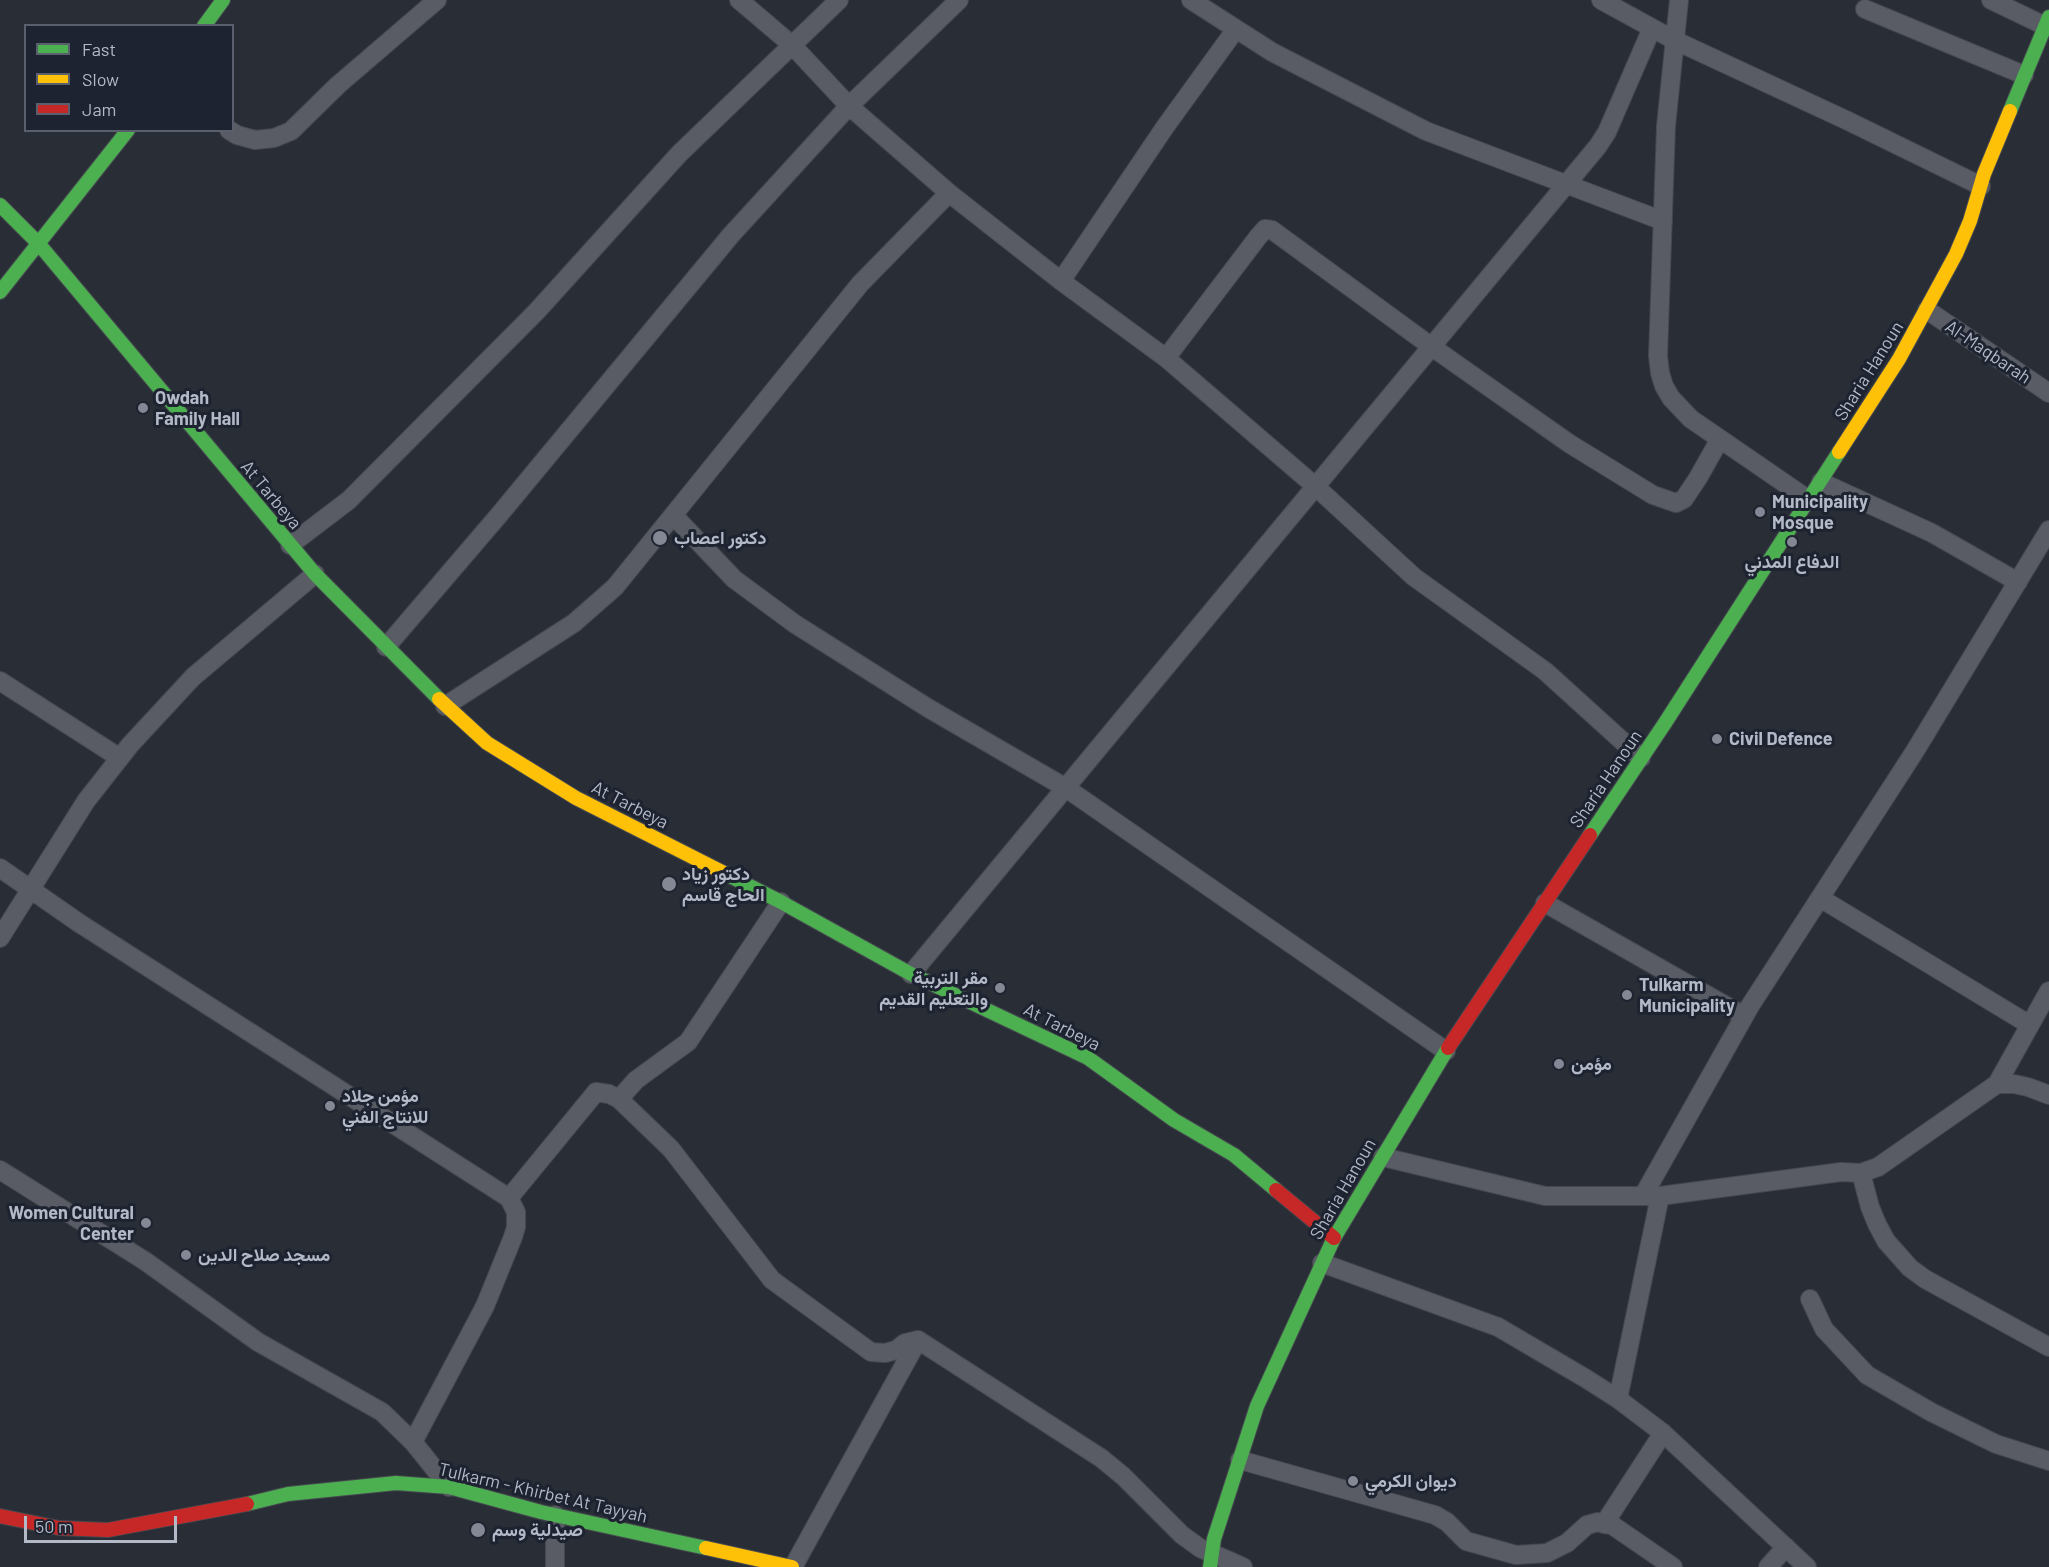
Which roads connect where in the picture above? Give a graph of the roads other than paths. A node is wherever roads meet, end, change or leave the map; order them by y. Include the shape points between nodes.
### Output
1 (223, 0) edge
2 (437, 0) edge
3 (739, 0) edge
4 (839, 0) edge
5 (959, 0) edge
6 (1191, 0) edge
7 (1601, 0) edge
8 (1679, 0) edge
9 (1991, 0) edge
10 (1865, 9) dead end
11 (2047, 21) edge
12 (205, 24) edge
13 (1652, 28) junction
14 (1236, 29) junction
15 (1674, 40) junction
16 (792, 45) junction
17 (2024, 75) junction
18 (849, 106) junction
19 (126, 132) edge
20 (232, 132) edge
21 (1566, 185) junction
22 (1981, 186) junction
23 (949, 193) junction
24 (0, 205) edge
25 (1663, 221) junction
26 (38, 243) junction
27 (1061, 281) junction
28 (0, 292) edge
29 (1927, 310) junction
30 (1432, 347) junction
31 (1166, 358) junction
32 (2049, 393) edge
33 (1720, 439) junction
34 (1821, 482) junction
35 (1315, 486) junction
36 (1809, 500) junction
37 (674, 516) junction
38 (2049, 530) edge
39 (290, 545) junction
40 (315, 574) junction
41 (2018, 582) junction
42 (386, 647) junction
43 (0, 681) edge
44 (445, 706) junction
45 (120, 758) junction
46 (1641, 758) junction
47 (1066, 788) junction
48 (0, 868) edge
49 (31, 890) junction
50 (1820, 898) junction
51 (781, 902) junction
52 (1545, 903) junction
53 (0, 938) edge
54 (911, 974) junction
55 (2049, 991) edge
56 (1744, 1016) junction
57 (2030, 1025) junction
58 (1446, 1051) junction
59 (1997, 1084) junction
60 (2049, 1095) edge
61 (619, 1099) junction
62 (1383, 1157) junction
63 (0, 1170) edge
64 (1861, 1173) junction
65 (1651, 1196) junction
66 (509, 1198) junction
67 (1334, 1238) junction
68 (1322, 1263) junction
69 (1810, 1299) dead end
70 (918, 1340) junction
71 (2049, 1347) edge
72 (1618, 1399) junction
73 (1663, 1433) junction
74 (413, 1442) junction
75 (1240, 1460) junction
76 (2049, 1461) edge
77 (448, 1487) junction
78 (555, 1515) junction
79 (0, 1516) edge
80 (1604, 1524) junction
81 (1786, 1547) junction
82 (1211, 1560) edge
83 (555, 1567) edge
84 (792, 1567) edge
85 (1243, 1567) edge
86 (1672, 1567) edge
87 (1768, 1567) edge
88 (1807, 1567) edge

1 - 12 street
2 - 20 street via 291,130 265,140 246,139
3 - 16 street
4 - 16 street
5 - 18 street
6 - 14 street
7 - 13 street
8 - 15 street
9 - 11 street
10 - 17 street
11 - 17 street, Sharia Hanoun
13 - 15 street
13 - 21 street via 1606,132
14 - 21 street via 1272,52 1426,131
14 - 27 street
15 - 22 street
15 - 25 street
16 - 18 street
16 - 39 street via 679,154 537,311 349,500
17 - 22 street, Sharia Hanoun
18 - 23 street
18 - 42 street via 731,235
19 - 26 street
21 - 25 street
21 - 30 street
22 - 29 street, Sharia Hanoun via 1958,249
23 - 27 street
23 - 37 street via 860,284
24 - 26 street, At Tarbeya
25 - 33 street via 1660,373 1680,409
26 - 28 street
26 - 39 street, At Tarbeya
27 - 31 street
29 - 32 street, Al-Maqbarah
29 - 34 street, Sharia Hanoun
30 - 31 street via 1272,230 1265,229
30 - 33 street via 1570,444 1667,501 1676,503 1684,499
30 - 35 street
31 - 35 street
33 - 36 street
34 - 36 street, Sharia Hanoun
34 - 41 street via 1932,533
35 - 46 street via 1414,577 1545,671
35 - 47 street
36 - 46 street, Sharia Hanoun
37 - 44 street via 595,606
37 - 47 street via 734,579 795,624 928,708
38 - 41 street
39 - 40 street, At Tarbeya
40 - 42 street, At Tarbeya
40 - 45 street via 193,677
41 - 50 street
42 - 44 street, At Tarbeya
43 - 45 street
44 - 51 street, At Tarbeya via 487,743 576,798
45 - 49 street via 86,801
46 - 52 street, Sharia Hanoun
47 - 54 street
47 - 58 street
48 - 49 street
49 - 53 street
49 - 66 street
50 - 56 street
50 - 57 street
51 - 54 street, At Tarbeya
51 - 61 street via 688,1042 636,1080
52 - 56 street
52 - 58 street, Sharia Hanoun
54 - 67 street, At Tarbeya via 1088,1058 1173,1120 1234,1155
55 - 57 street
56 - 65 street
57 - 59 street
58 - 62 street, Sharia Hanoun
59 - 60 street via 2028,1087
59 - 64 street via 1878,1167
61 - 66 street via 596,1092
61 - 70 street via 671,1149 772,1280 870,1352 885,1353
62 - 65 street via 1545,1196
62 - 67 street, Sharia Hanoun
63 - 74 street via 145,1261 258,1342 382,1412
64 - 65 street via 1841,1172
64 - 71 street via 1876,1224 1910,1268
65 - 72 street
66 - 74 street via 516,1212 513,1237 485,1306
67 - 68 street, Sharia Hanoun
68 - 72 street via 1498,1327
68 - 75 street, Sharia Hanoun via 1257,1406
69 - 76 street via 1824,1329 1867,1375 1996,1444
70 - 82 street via 1101,1458
70 - 84 street
72 - 73 street
73 - 80 street
73 - 81 street
74 - 77 street
75 - 80 street via 1435,1515 1466,1541 1516,1555 1547,1553 1567,1543 1587,1525
75 - 82 street, Sharia Hanoun
77 - 78 street, Tulkarm - Khirbet At Tayyah
77 - 79 street, Tulkarm - Khirbet At Tayyah via 396,1483 288,1494 108,1530 59,1528
78 - 83 street
78 - 84 street, Tulkarm - Khirbet At Tayyah
80 - 86 street
81 - 87 street
81 - 88 street
82 - 85 street

